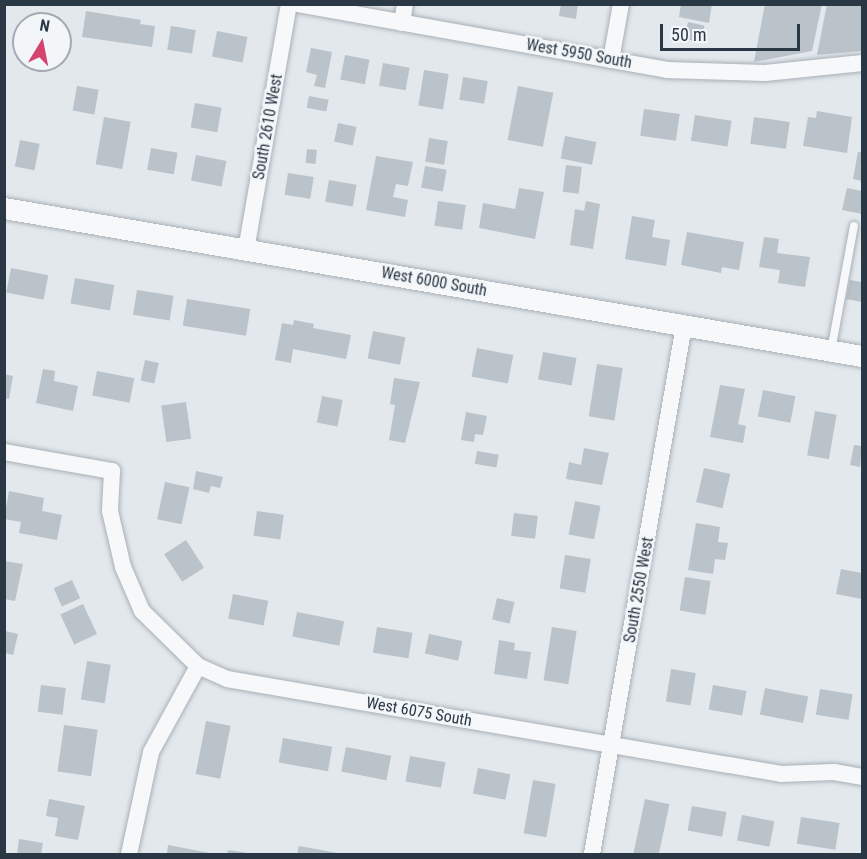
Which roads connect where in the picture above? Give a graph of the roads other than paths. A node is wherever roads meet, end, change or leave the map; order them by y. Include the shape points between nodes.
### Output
1 (289, 4) edge
2 (298, 4) edge
3 (405, 4) edge
4 (621, 4) edge
5 (402, 23) junction
6 (611, 60) junction
7 (862, 63) edge
8 (4, 208) edge
9 (854, 226) dead end
10 (246, 250) junction
11 (684, 325) junction
12 (831, 351) junction
13 (862, 356) edge
14 (4, 452) edge
15 (198, 666) junction
16 (612, 745) junction
17 (862, 777) edge
18 (129, 855) edge
19 (592, 855) edge

1 - 10 street, South 2610 West
2 - 5 street, West 5950 South
3 - 5 street
4 - 6 street
5 - 6 street, West 5950 South
6 - 7 street, West 5950 South via 667,70 765,73
8 - 10 street, West 6000 South
9 - 12 lane
10 - 11 street, West 6000 South
11 - 12 street, West 6000 South
11 - 16 street, South 2550 West
12 - 13 street, West 6000 South
14 - 15 street, West 6075 South via 112,471 110,511 123,567 142,611
15 - 16 street, West 6075 South via 227,679
15 - 18 street via 151,752
16 - 17 street, West 6075 South via 781,774 834,772
16 - 19 street, South 2550 West

